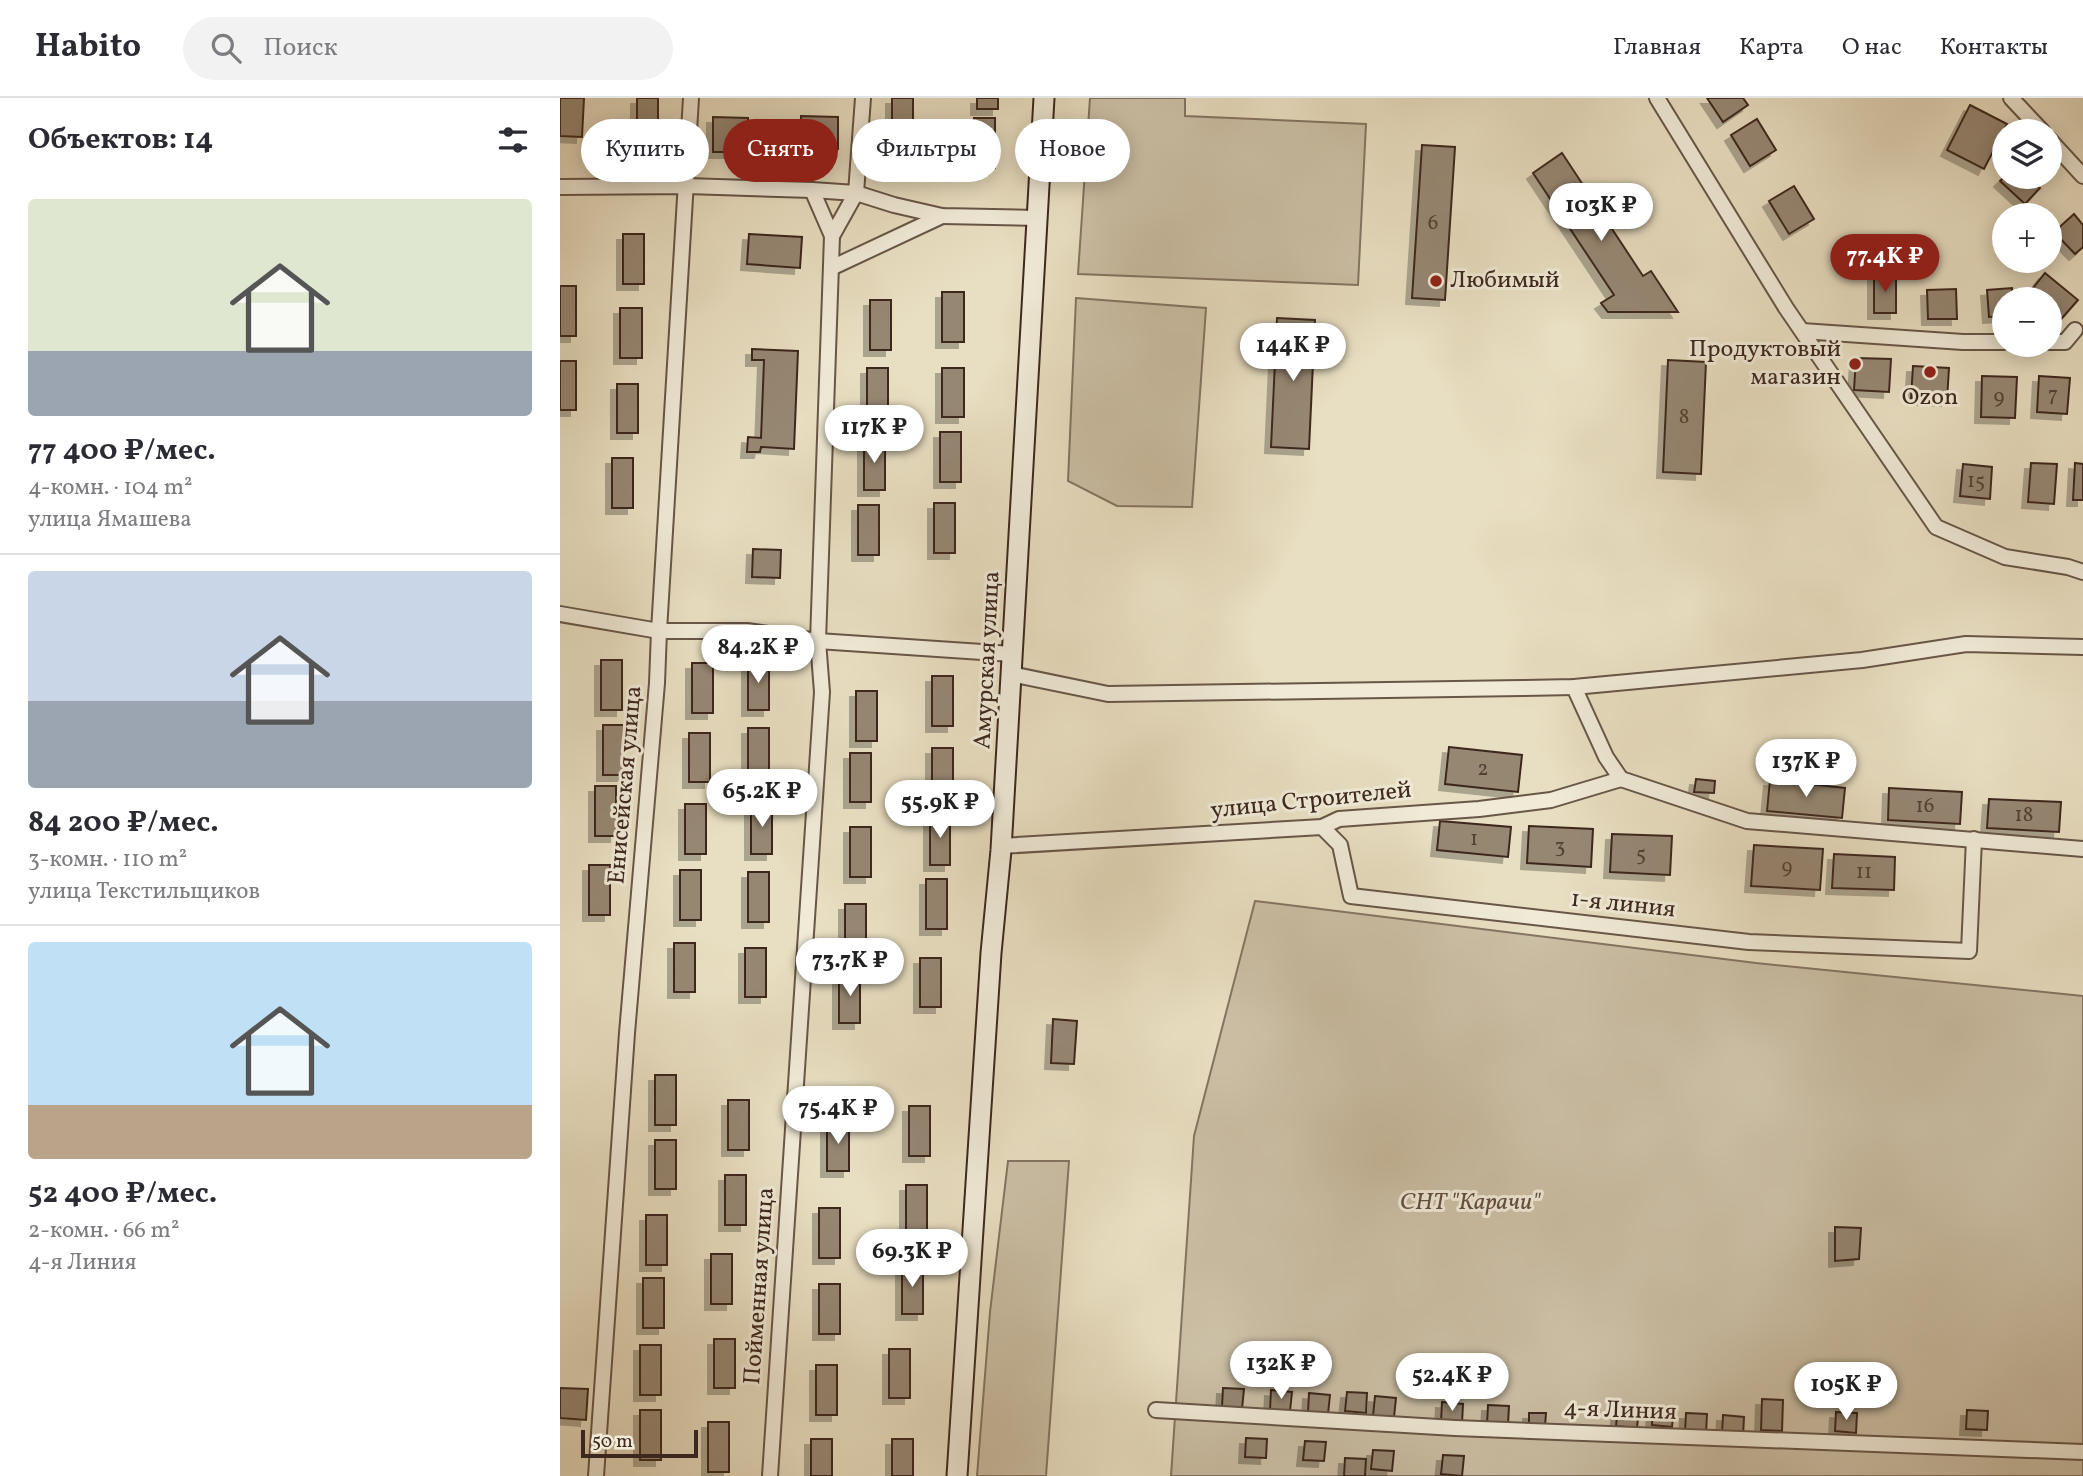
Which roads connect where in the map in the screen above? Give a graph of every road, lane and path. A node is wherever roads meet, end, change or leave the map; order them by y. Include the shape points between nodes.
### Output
1 (691, 98) edge
2 (863, 98) edge
3 (1044, 98) edge
4 (1657, 98) edge
5 (2011, 98) edge
6 (2031, 119) edge
7 (2062, 153) edge
8 (2083, 176) edge
9 (687, 186) junction
10 (560, 187) edge
11 (812, 190) junction
12 (856, 193) junction
13 (943, 216) junction
14 (1037, 218) junction
15 (832, 236) junction
16 (831, 268) junction
17 (2075, 330) dead end
18 (1802, 331) junction
19 (1992, 342) edge
20 (2062, 342) edge
21 (2083, 572) edge
22 (560, 614) edge
23 (659, 631) junction
24 (818, 641) junction
25 (2083, 648) edge
26 (1012, 654) junction
27 (1011, 674) junction
28 (1574, 687) junction
29 (1621, 779) junction
30 (1322, 827) junction
31 (1974, 839) junction
32 (1001, 846) junction
33 (2083, 849) edge
34 (1156, 1410) dead end
35 (2083, 1452) edge
36 (596, 1476) edge
37 (770, 1476) edge
38 (957, 1476) edge

1 - 9 street, Енисейская улица
2 - 12 street, Пойменная улица
3 - 14 street, Амурская улица
4 - 18 street
5 - 6 street
7 - 8 street
9 - 10 street
9 - 11 street
9 - 23 street, Енисейская улица
11 - 12 street
11 - 15 street
12 - 13 street
12 - 15 street, Пойменная улица
13 - 14 street
13 - 16 street
14 - 26 street, Амурская улица
15 - 16 street, Пойменная улица
16 - 24 street, Пойменная улица
17 - 20 street
18 - 19 street
18 - 21 street via 1936,527 2005,558
22 - 23 street
23 - 24 street via 747,631
23 - 36 street, Енисейская улица
24 - 26 street
24 - 37 street, Пойменная улица via 822,692
25 - 28 street via 1966,644 1862,660
26 - 27 street, Амурская улица
27 - 28 street via 1108,694
27 - 32 street, Амурская улица
28 - 29 street
29 - 30 street, улица Строителей via 1551,800 1339,819
29 - 31 street via 1747,821
30 - 31 street, 1-я линия via 1340,845 1351,896 1749,942 1969,951
30 - 32 street, улица Строителей
31 - 33 street
32 - 38 street, Амурская улица
34 - 35 street, 4-я Линия

